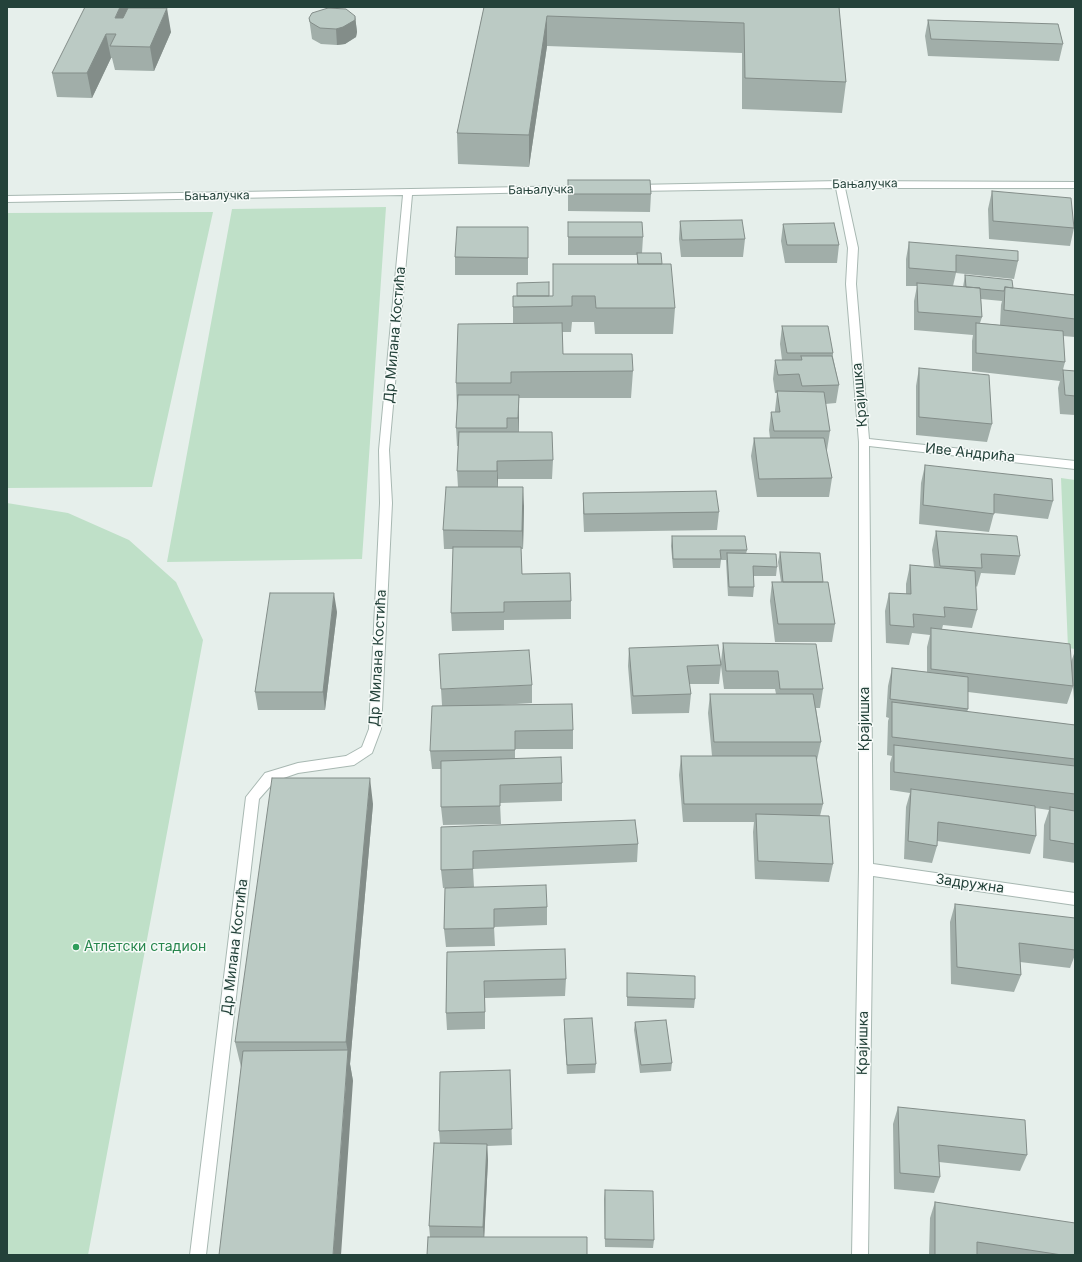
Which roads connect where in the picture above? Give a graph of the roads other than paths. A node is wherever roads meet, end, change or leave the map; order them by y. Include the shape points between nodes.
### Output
1 (840, 184) junction
2 (1075, 185) edge
3 (625, 188) edge
4 (593, 189) edge
5 (408, 193) junction
6 (7, 199) edge
7 (864, 442) junction
8 (1075, 464) edge
9 (866, 869) junction
10 (1075, 899) edge
11 (198, 1255) edge
12 (860, 1255) edge

1 - 2 street, Бањалучка
1 - 3 street, Бањалучка
1 - 7 street, Крајишка via 853,248 851,284
4 - 5 street, Бањалучка
5 - 6 street, Бањалучка
5 - 11 street, Др Милана Костића via 384,450 386,503 375,730 367,750 348,761 298,768 270,777 253,797
7 - 8 street, Иве Андрића
7 - 9 street, Крајишка
9 - 10 street, Задружна
9 - 12 street, Крајишка

